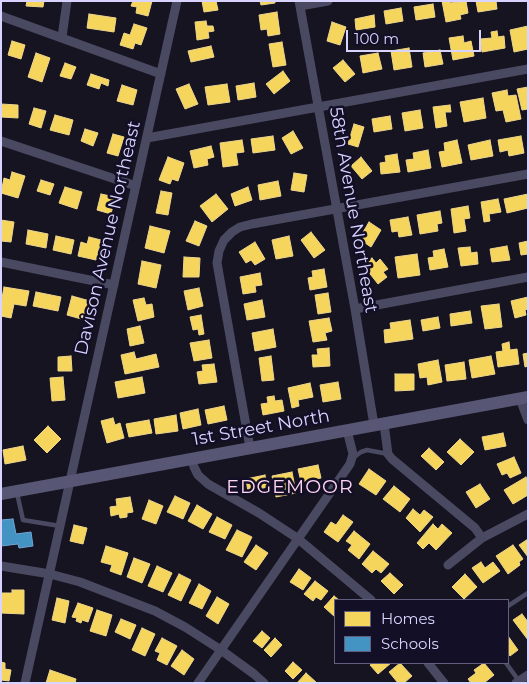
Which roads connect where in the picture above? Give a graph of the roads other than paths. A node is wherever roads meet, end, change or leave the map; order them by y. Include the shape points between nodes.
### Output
1 (67, 1) edge
2 (176, 1) edge
3 (328, 1) edge
4 (299, 4) edge
5 (1, 16) edge
6 (62, 37) junction
7 (528, 70) edge
8 (161, 74) junction
9 (318, 107) junction
10 (147, 138) junction
11 (1, 141) edge
12 (528, 174) edge
13 (136, 186) junction
14 (336, 208) junction
15 (1, 262) edge
16 (528, 277) edge
17 (114, 285) junction
18 (355, 309) junction
19 (524, 398) edge
20 (528, 420) edge
21 (379, 424) junction
22 (347, 430) junction
23 (250, 448) junction
24 (388, 454) junction
25 (192, 459) junction
26 (352, 459) junction
27 (71, 482) junction
28 (16, 492) junction
29 (1, 494) edge
30 (528, 514) edge
31 (61, 526) junction
32 (298, 538) junction
33 (482, 538) junction
34 (448, 565) dead end
35 (1, 566) edge
36 (50, 574) junction
37 (528, 592) edge
38 (370, 599) edge
39 (509, 605) edge
40 (221, 650) junction
41 (429, 664) edge
42 (507, 664) edge
43 (528, 675) edge
44 (518, 682) edge
45 (25, 683) edge
46 (198, 683) edge
47 (264, 683) edge
48 (444, 683) edge

1 - 6 street
2 - 8 street, Davison Avenue Northeast
3 - 4 street
4 - 9 street, 58th Avenue Northeast
5 - 6 street
6 - 8 street
7 - 9 street
8 - 10 street, Davison Avenue Northeast
9 - 10 street
9 - 14 street, 58th Avenue Northeast
10 - 13 street, Davison Avenue Northeast
11 - 13 street
12 - 14 street
13 - 17 street, Davison Avenue Northeast
14 - 18 street, 58th Avenue Northeast
14 - 23 street via 240,227 224,240 219,251 218,275
15 - 17 street
16 - 18 street
17 - 27 street, Davison Avenue Northeast
18 - 21 street, 58th Avenue Northeast
19 - 20 street
19 - 21 street, 1st Street North
21 - 22 street, 1st Street North
21 - 24 street, 58th Avenue Northeast
22 - 23 street, 1st Street North
22 - 26 street
23 - 25 street, 1st Street North
24 - 26 lane via 367,450
24 - 33 street via 475,528
25 - 27 street, 1st Street North
25 - 32 street via 198,475 208,484
26 - 32 street
27 - 28 street, 1st Street North
27 - 31 street, Davison Avenue Northeast
28 - 29 street, 1st Street North
28 - 31 lane via 23,520
30 - 33 street
31 - 36 street, Davison Avenue Northeast
32 - 38 street
32 - 40 street
33 - 34 street
35 - 36 street
36 - 40 street via 155,611
36 - 45 street, Davison Avenue Northeast
37 - 39 lane
40 - 46 street
40 - 47 street
41 - 48 street
42 - 44 lane
43 - 44 street

